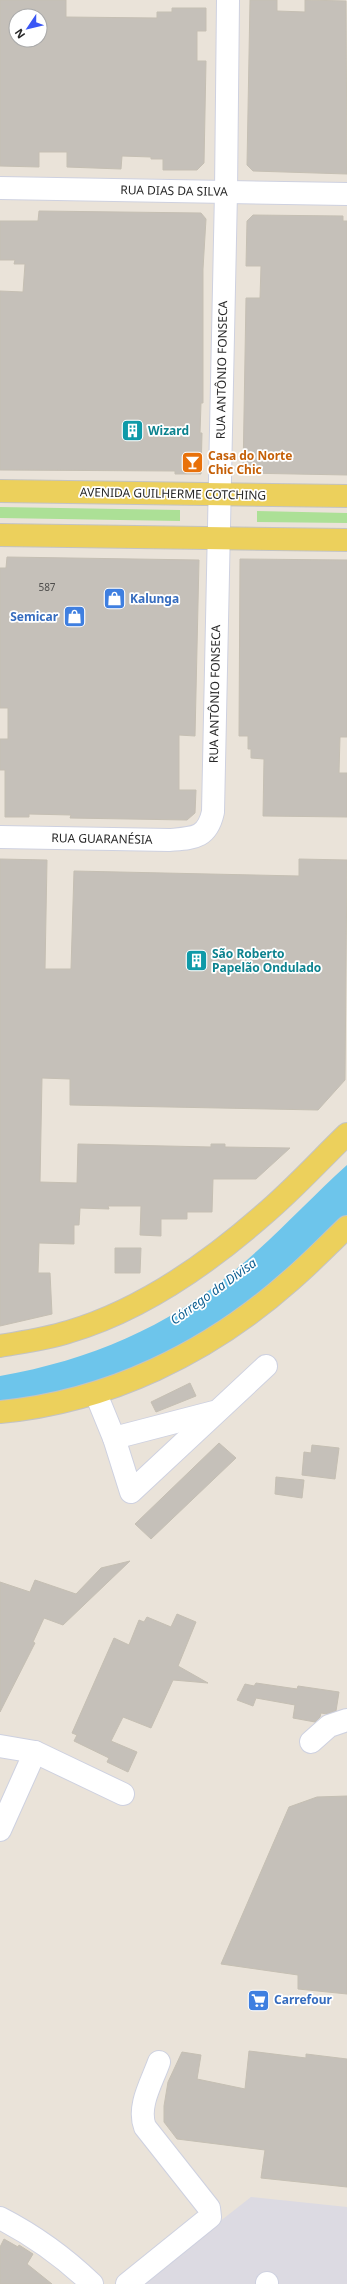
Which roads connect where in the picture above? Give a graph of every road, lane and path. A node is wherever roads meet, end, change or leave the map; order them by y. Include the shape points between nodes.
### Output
1 (228, 0) edge
2 (0, 188) edge
3 (226, 192) junction
4 (347, 194) edge
5 (0, 491) edge
6 (220, 494) junction
7 (347, 496) edge
8 (0, 535) edge
9 (219, 538) junction
10 (347, 540) edge
11 (203, 834) joint
12 (0, 837) edge
13 (347, 1134) edge
14 (347, 1227) edge
15 (0, 1346) edge
16 (266, 1366) dead end
17 (96, 1394) junction
18 (0, 1412) edge
19 (216, 1412) junction
20 (114, 1438) junction
21 (347, 1720) edge
22 (311, 1742) dead end
23 (0, 1746) edge
24 (35, 1752) junction
25 (123, 1794) dead end
26 (0, 1830) edge
27 (159, 2062) dead end
28 (0, 2218) edge
29 (92, 2284) edge
30 (127, 2284) edge

1 - 3 street, RUA ANTÔNIO FONSECA
2 - 3 street, RUA DIAS DA SILVA
3 - 4 street, RUA DIAS DA SILVA
3 - 6 street, RUA ANTÔNIO FONSECA
5 - 6 main road, AVENIDA GUILHERME COTCHING
6 - 7 main road, AVENIDA GUILHERME COTCHING
6 - 9 street, RUA ANTÔNIO FONSECA
8 - 9 main road
9 - 10 main road
9 - 11 street, RUA ANTÔNIO FONSECA via 213,812 210,824
11 - 12 street, RUA GUARANÉSIA via 188,839 169,840
13 - 15 main road via 263,1215 226,1246 181,1278 122,1310 68,1332
14 - 17 main road via 290,1282 202,1346 154,1372
16 - 19 street
17 - 18 main road via 31,1409
17 - 20 street
19 - 20 street
19 - 20 street via 131,1492
21 - 22 street via 329,1726
23 - 24 street
24 - 25 street
24 - 26 street
27 - 30 street via 142,2109 142,2120 209,2208 210,2217
28 - 29 street via 40,2240 70,2262

